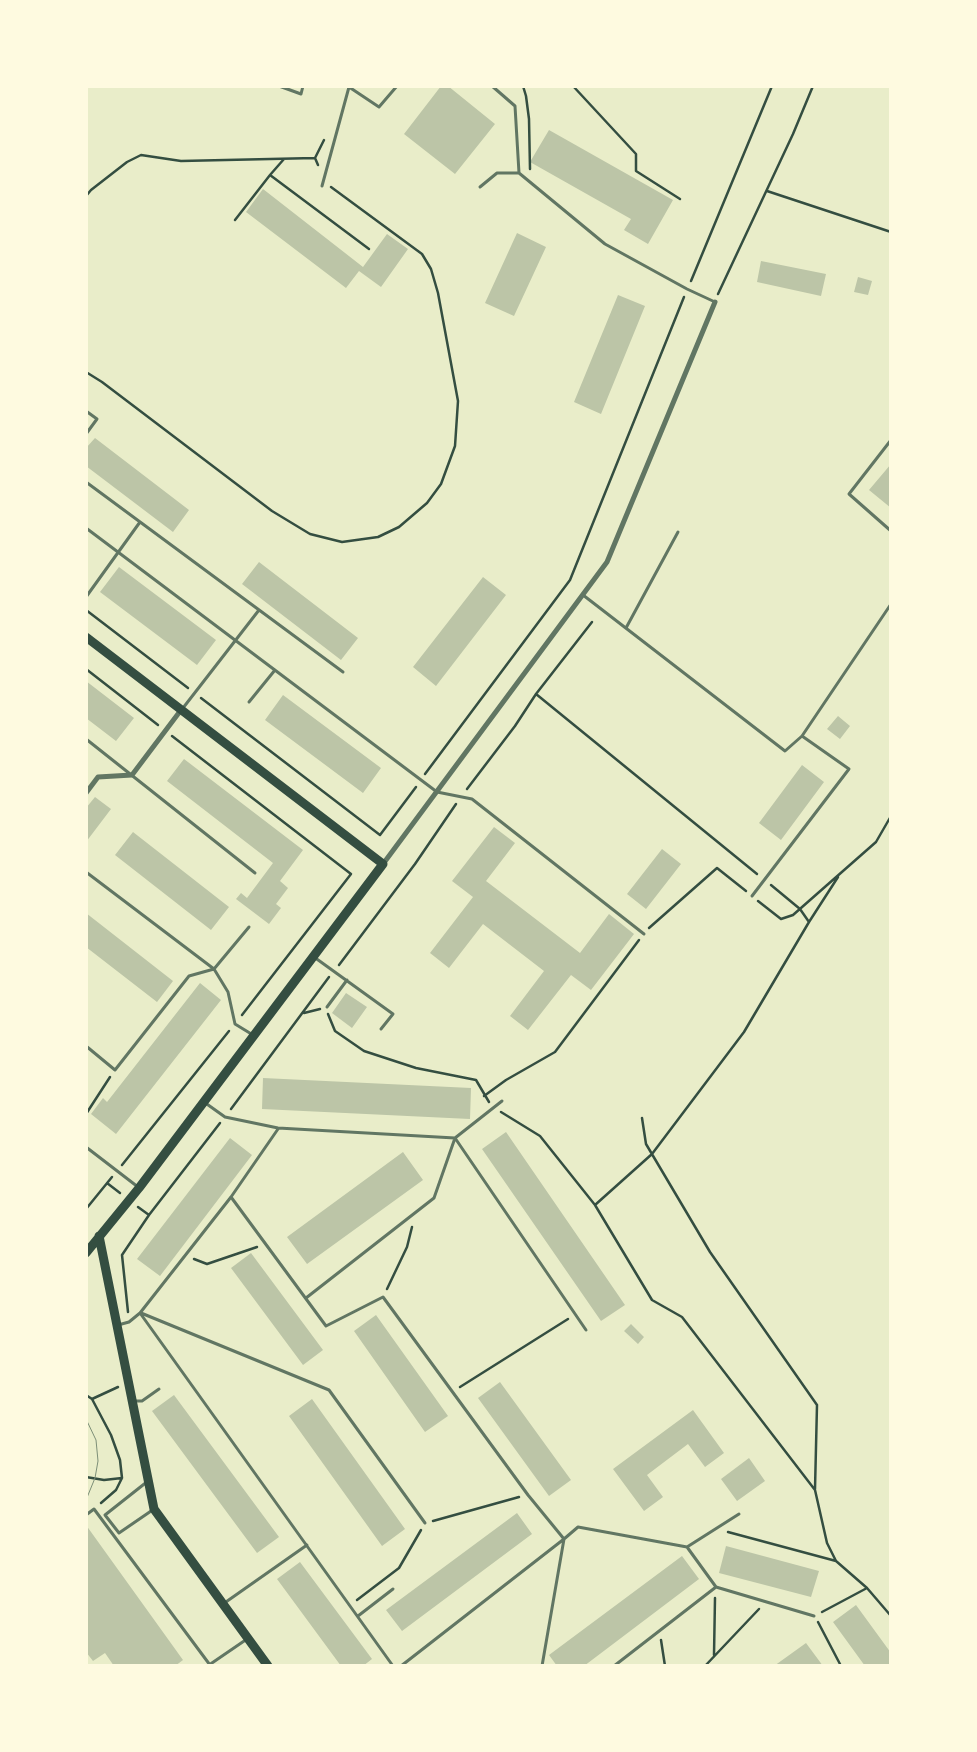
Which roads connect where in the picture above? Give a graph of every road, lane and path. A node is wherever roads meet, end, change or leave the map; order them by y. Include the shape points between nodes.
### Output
1 (279, 86) edge
2 (303, 86) edge
3 (349, 86) edge
4 (397, 86) edge
5 (492, 86) edge
6 (523, 86) edge
7 (574, 86) edge
8 (772, 86) edge
9 (812, 86) edge
10 (323, 141) dead end
11 (315, 158) junction
12 (284, 159) junction
13 (519, 173) junction
14 (270, 175) junction
15 (324, 179) junction
16 (530, 182) junction
17 (322, 186) dead end
18 (480, 187) dead end
19 (767, 191) junction
20 (86, 196) edge
21 (680, 199) dead end
22 (235, 220) dead end
23 (891, 232) edge
24 (369, 249) dead end
25 (688, 289) junction
26 (714, 302) junction
27 (86, 372) edge
28 (86, 411) edge
29 (86, 434) edge
30 (891, 440) edge
31 (86, 482) edge
32 (140, 522) junction
33 (86, 528) edge
34 (891, 531) edge
35 (678, 532) dead end
36 (119, 553) junction
37 (582, 595) junction
38 (86, 597) edge
39 (891, 604) edge
40 (86, 610) edge
41 (259, 610) junction
42 (592, 622) dead end
43 (626, 628) junction
44 (86, 638) edge
45 (236, 640) junction
46 (86, 669) edge
47 (275, 670) junction
48 (343, 672) dead end
49 (194, 693) junction
50 (536, 694) junction
51 (249, 702) dead end
52 (181, 710) junction
53 (166, 730) junction
54 (802, 736) junction
55 (86, 740) edge
56 (132, 775) junction
57 (421, 780) junction
58 (436, 792) junction
59 (86, 793) edge
60 (463, 795) dead end
61 (457, 802) dead end
62 (891, 816) edge
63 (383, 864) junction
64 (86, 872) edge
65 (254, 873) dead end
66 (841, 873) junction
67 (351, 874) dead end
68 (762, 878) dead end
69 (770, 885) dead end
70 (752, 896) junction
71 (800, 909) junction
72 (809, 922) junction
73 (249, 926) dead end
74 (644, 934) junction
75 (314, 956) junction
76 (214, 969) junction
77 (334, 971) junction
78 (347, 980) junction
79 (321, 990) junction
80 (327, 1007) junction
81 (304, 1012) junction
82 (381, 1029) dead end
83 (253, 1036) junction
84 (86, 1046) edge
85 (115, 1070) junction
86 (484, 1096) junction
87 (502, 1101) dead end
88 (204, 1102) junction
89 (494, 1108) junction
90 (86, 1114) edge
91 (225, 1117) junction
92 (642, 1118) dead end
93 (278, 1128) junction
94 (454, 1138) junction
95 (86, 1147) edge
96 (652, 1154) junction
97 (107, 1183) dead end
98 (139, 1188) junction
99 (231, 1196) junction
100 (595, 1206) junction
101 (86, 1209) edge
102 (417, 1211) junction
103 (99, 1236) junction
104 (266, 1244) junction
105 (86, 1253) edge
106 (185, 1255) junction
107 (383, 1297) junction
108 (306, 1298) junction
109 (140, 1313) junction
110 (575, 1314) junction
111 (129, 1322) junction
112 (117, 1325) junction
113 (586, 1330) dead end
114 (129, 1382) junction
115 (160, 1389) dead end
116 (453, 1392) junction
117 (86, 1395) edge
118 (92, 1399) junction
119 (133, 1402) junction
120 (86, 1477) edge
121 (122, 1478) junction
122 (148, 1480) junction
123 (815, 1490) junction
124 (528, 1495) junction
125 (94, 1509) junction
126 (154, 1509) junction
127 (739, 1514) dead end
128 (86, 1515) edge
129 (425, 1523) junction
130 (716, 1529) junction
131 (564, 1539) junction
132 (307, 1545) junction
133 (687, 1547) junction
134 (836, 1561) junction
135 (716, 1587) junction
136 (867, 1588) junction
137 (393, 1589) dead end
138 (765, 1603) junction
139 (223, 1604) junction
140 (350, 1606) junction
141 (358, 1616) junction
142 (814, 1616) junction
143 (891, 1616) edge
144 (660, 1630) junction
145 (248, 1638) junction
146 (714, 1657) junction
147 (209, 1665) edge
148 (268, 1666) edge
149 (394, 1666) edge
150 (400, 1666) edge
151 (542, 1666) edge
152 (614, 1666) edge
153 (665, 1666) edge
154 (705, 1666) edge
155 (841, 1666) edge

1 - 2 lane via 301,94
3 - 4 lane via 379,107
3 - 15 lane
5 - 13 lane via 515,106
6 - 16 path via 529,119
7 - 21 path via 636,154 636,172
8 - 25 path
9 - 19 path
10 - 11 path
11 - 12 path
11 - 15 path
12 - 14 path
12 - 20 path via 181,161 141,155 127,162
13 - 16 lane
13 - 18 lane via 497,174
14 - 22 path
14 - 24 path
15 - 17 lane
15 - 27 path via 334,190 422,254 431,268 438,292 458,401 454,446 441,484 427,503 398,528 378,537 342,542 310,534 272,511
16 - 25 lane via 605,244
19 - 23 path
19 - 26 path
25 - 26 lane
25 - 57 path via 570,580
26 - 37 street via 607,562
28 - 29 lane via 97,419
30 - 34 lane via 849,494
31 - 32 lane
32 - 36 lane
32 - 41 lane
33 - 36 lane
35 - 43 lane
36 - 38 lane
36 - 45 lane
37 - 43 lane
37 - 58 street
39 - 54 lane
40 - 49 path
41 - 45 lane
41 - 48 lane
42 - 50 path
43 - 54 lane via 785,751
44 - 52 main road
45 - 47 lane
45 - 49 lane
46 - 53 path
47 - 51 lane
47 - 57 lane
49 - 52 lane
49 - 57 path via 380,836
50 - 60 path via 516,726
50 - 68 path
52 - 53 street
52 - 63 main road
53 - 56 street
53 - 67 path
54 - 70 lane via 848,769
55 - 56 lane
56 - 59 street via 98,777
56 - 65 lane
57 - 58 lane
58 - 63 street
58 - 74 lane via 472,799
61 - 77 path via 415,864
62 - 66 path via 876,842
63 - 75 main road
64 - 76 lane
66 - 71 path
66 - 72 path
69 - 71 path
70 - 71 path via 781,919
70 - 74 path via 717,868
71 - 72 path
72 - 96 path via 744,1032
73 - 76 lane
74 - 86 path via 555,1052
75 - 77 lane
75 - 83 main road
76 - 83 lane via 228,992 236,1024
76 - 85 lane via 189,976
77 - 78 lane
77 - 79 path
78 - 80 lane
78 - 82 lane via 393,1014
79 - 80 path
79 - 81 path
80 - 81 path
80 - 86 path via 335,1031 364,1051 416,1068 476,1080
81 - 91 path
83 - 88 main road
84 - 85 lane
85 - 90 path
86 - 89 path
87 - 89 lane
88 - 91 lane
88 - 98 main road
89 - 94 lane
89 - 100 path via 540,1136
91 - 93 lane
91 - 111 path via 122,1255
92 - 96 path via 646,1144
93 - 94 lane
93 - 99 lane
94 - 102 lane via 434,1198
94 - 110 lane
95 - 98 lane
96 - 100 path
96 - 123 path via 710,1252 817,1405
97 - 101 path
98 - 103 main road
99 - 104 lane
99 - 106 lane
100 - 123 path via 652,1300 682,1317
102 - 107 path via 407,1247
102 - 108 lane
103 - 105 main road
103 - 112 main road
104 - 106 path via 207,1264
104 - 108 lane
106 - 109 lane
107 - 108 lane via 326,1326
107 - 116 lane
109 - 111 lane
109 - 129 lane via 329,1390
109 - 132 lane
110 - 113 lane
110 - 116 path
111 - 112 lane
112 - 114 main road
114 - 118 path
114 - 119 main road
115 - 119 lane via 142,1401
116 - 124 lane
117 - 118 path
118 - 121 path via 111,1434
119 - 122 main road
120 - 121 path
121 - 125 path via 116,1490
122 - 126 main road
122 - 126 lane via 105,1515 119,1533
123 - 134 path via 827,1543
124 - 129 path
124 - 131 lane
125 - 128 lane
125 - 147 lane
126 - 139 main road
127 - 130 lane
129 - 140 path via 398,1568
130 - 133 lane
130 - 134 path
131 - 133 lane via 578,1527
131 - 150 lane
131 - 151 lane
132 - 139 lane
132 - 140 lane
133 - 135 lane
134 - 136 path
135 - 138 lane
135 - 144 lane
135 - 146 path
136 - 142 path
136 - 143 path
137 - 141 lane
138 - 142 lane
138 - 146 path
139 - 145 main road
140 - 141 lane
141 - 149 lane
142 - 155 path
144 - 152 lane
144 - 153 path
145 - 147 lane
145 - 148 main road
146 - 154 path

